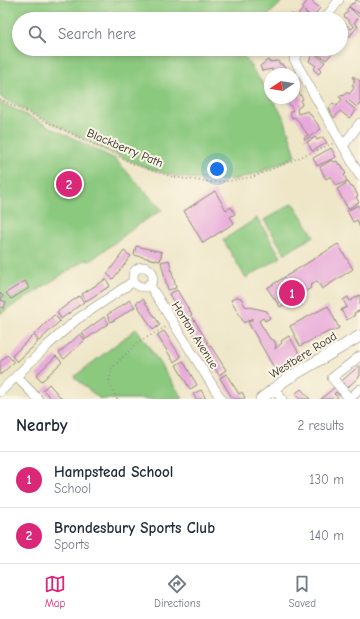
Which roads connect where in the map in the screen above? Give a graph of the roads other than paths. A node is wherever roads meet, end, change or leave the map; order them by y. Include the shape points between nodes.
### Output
1 (339, 0) edge
2 (330, 12) edge
3 (296, 56) edge
4 (360, 123) edge
5 (341, 143) junction
6 (360, 176) edge
7 (134, 281) junction
8 (149, 284) junction
9 (360, 336) edge
10 (360, 356) edge
11 (16, 376) junction
12 (273, 388) junction
13 (360, 389) edge
14 (0, 392) edge
15 (38, 399) edge
16 (221, 399) edge
17 (261, 399) edge
18 (282, 399) edge
19 (350, 399) edge

1 - 2 street
3 - 5 street via 294,59
4 - 5 street
5 - 6 street
7 - 8 street via 140,286
7 - 8 street via 134,271 143,267 149,269 152,275
7 - 11 street via 76,320
8 - 16 street, Horton Avenue
9 - 12 street, Westbere Road
10 - 19 street via 332,378
11 - 14 street
11 - 15 street
12 - 17 street, Westbere Road
12 - 18 street
13 - 19 street

